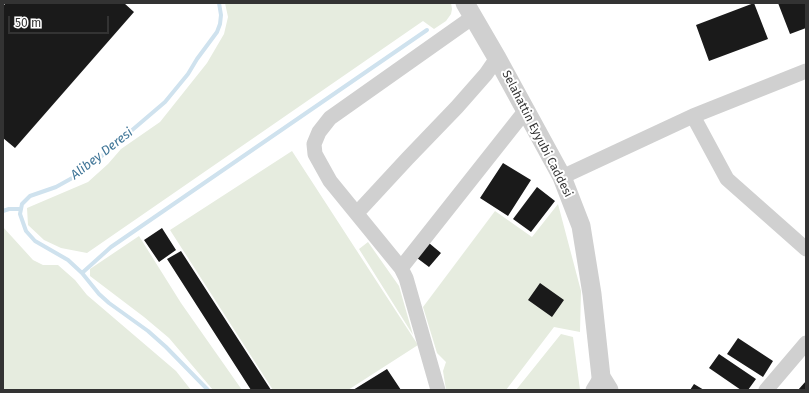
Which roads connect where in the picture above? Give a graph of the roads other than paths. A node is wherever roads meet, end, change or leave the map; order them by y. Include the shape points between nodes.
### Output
1 (469, 10) edge
2 (497, 58) junction
3 (806, 72) edge
4 (526, 110) junction
5 (693, 116) junction
6 (562, 177) junction
7 (357, 213) junction
8 (806, 249) edge
9 (401, 268) junction
10 (806, 343) edge
11 (601, 386) edge
12 (438, 390) edge
13 (766, 390) edge

1 - 2 street, Selahattin Eyyubi Caddesi
1 - 7 street via 330,118 319,132 314,144 318,162 330,181
2 - 4 street, Selahattin Eyyubi Caddesi
2 - 7 street via 457,107
3 - 5 street
4 - 6 street, Selahattin Eyyubi Caddesi
4 - 9 street
5 - 6 street
5 - 8 street via 727,179
6 - 11 street, Selahattin Eyyubi Caddesi via 581,226 592,294
7 - 9 street
9 - 12 street
10 - 13 street

